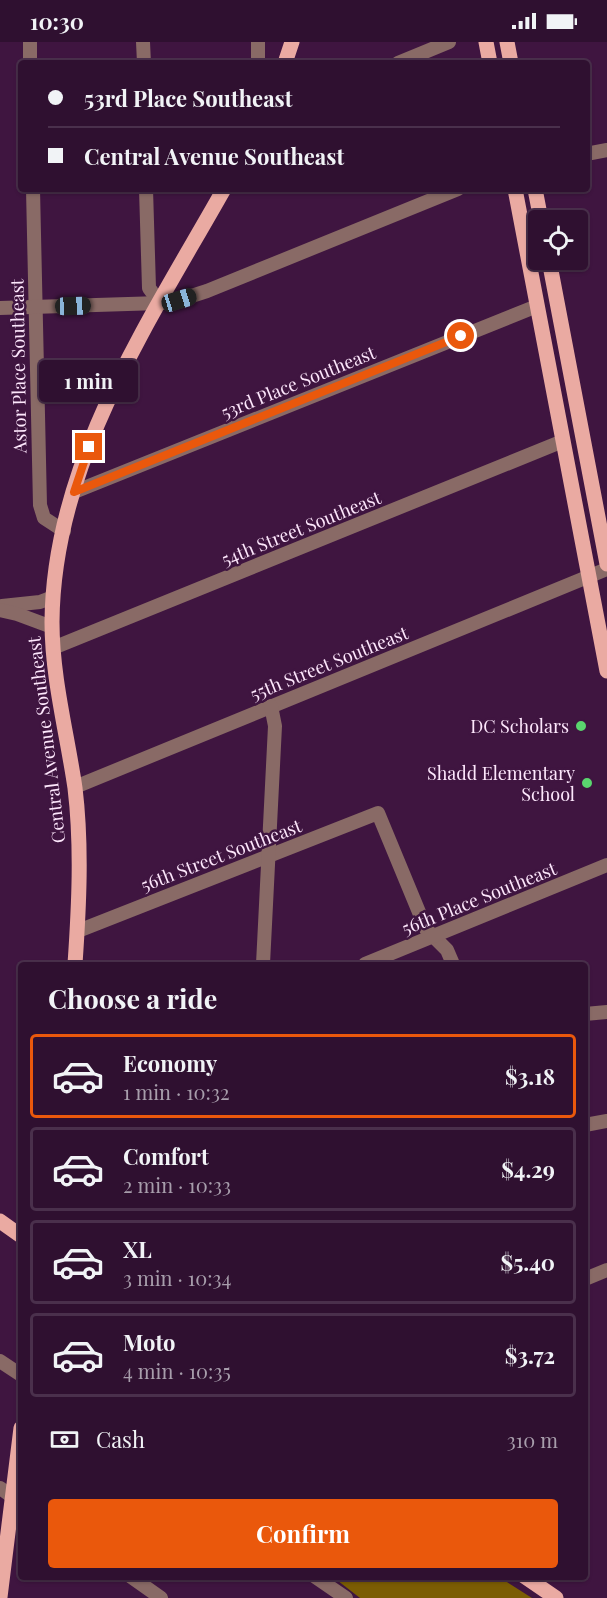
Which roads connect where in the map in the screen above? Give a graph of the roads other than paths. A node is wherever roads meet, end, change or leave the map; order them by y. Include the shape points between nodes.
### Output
1 (30, 42) edge
2 (143, 42) edge
3 (258, 42) edge
4 (292, 42) edge
5 (449, 42) edge
6 (486, 42) edge
7 (507, 42) edge
8 (30, 60) edge
9 (144, 60) edge
10 (258, 60) edge
11 (286, 60) edge
12 (405, 60) edge
13 (489, 60) edge
14 (510, 60) edge
15 (607, 150) edge
16 (590, 153) edge
17 (33, 192) edge
18 (147, 192) edge
19 (222, 192) edge
20 (451, 192) edge
21 (516, 192) edge
22 (536, 192) edge
23 (539, 210) edge
24 (551, 270) edge
25 (160, 303) junction
26 (537, 306) junction
27 (35, 307) junction
28 (0, 308) edge
29 (563, 441) junction
30 (74, 492) junction
31 (64, 531) junction
32 (600, 571) edge
33 (53, 597) junction
34 (0, 608) edge
35 (52, 627) junction
36 (53, 648) junction
37 (607, 671) edge
38 (271, 706) junction
39 (75, 787) junction
40 (268, 856) junction
41 (607, 865) edge
42 (78, 930) junction
43 (434, 937) junction
44 (75, 962) edge
45 (263, 962) edge
46 (370, 962) edge
47 (452, 962) edge
48 (607, 1012) edge
49 (588, 1014) edge
50 (607, 1121) edge
51 (588, 1124) edge
52 (0, 1221) edge
53 (18, 1234) edge
54 (607, 1270) edge
55 (588, 1278) edge
56 (0, 1361) edge
57 (18, 1373) edge
58 (18, 1448) edge
59 (11, 1496) edge
60 (136, 1580) edge
61 (320, 1580) edge
62 (530, 1580) edge
63 (0, 1597) edge
64 (161, 1598) edge
65 (346, 1598) edge
66 (556, 1598) edge

1 - 8 street
2 - 9 street
3 - 10 street
4 - 11 main road
5 - 12 street
6 - 13 main road
7 - 14 main road
15 - 16 street
17 - 27 street, Astor Place Southeast
18 - 25 street via 149,288
19 - 25 main road, Central Avenue Southeast
20 - 25 street via 207,291
21 - 26 main road
22 - 23 main road
24 - 32 main road
25 - 27 street
25 - 30 main road, Central Avenue Southeast via 109,400
26 - 29 main road
26 - 30 street, 53rd Place Southeast
27 - 28 street
27 - 31 street, Astor Place Southeast via 40,505 44,518
29 - 32 main road
29 - 36 street, 54th Street Southeast
30 - 31 main road, Central Avenue Southeast
31 - 33 main road, Central Avenue Southeast
32 - 37 main road
32 - 38 street, 55th Street Southeast
33 - 34 street
33 - 35 main road, Central Avenue Southeast
34 - 35 street
35 - 36 main road, Central Avenue Southeast
36 - 39 main road, Central Avenue Southeast
38 - 39 street, 55th Street Southeast
38 - 40 street via 274,726
39 - 42 main road, Central Avenue Southeast
40 - 42 street, 56th Street Southeast
40 - 43 street, 56th Street Southeast via 378,813 424,925
40 - 45 street
41 - 43 street, 56th Place Southeast
42 - 44 main road, Central Avenue Southeast
43 - 46 street, 56th Place Southeast
43 - 47 street
48 - 49 street
50 - 51 street
52 - 53 main road
54 - 55 street
56 - 57 street
58 - 59 main road
59 - 63 main road
60 - 64 street
61 - 65 street
62 - 66 main road

